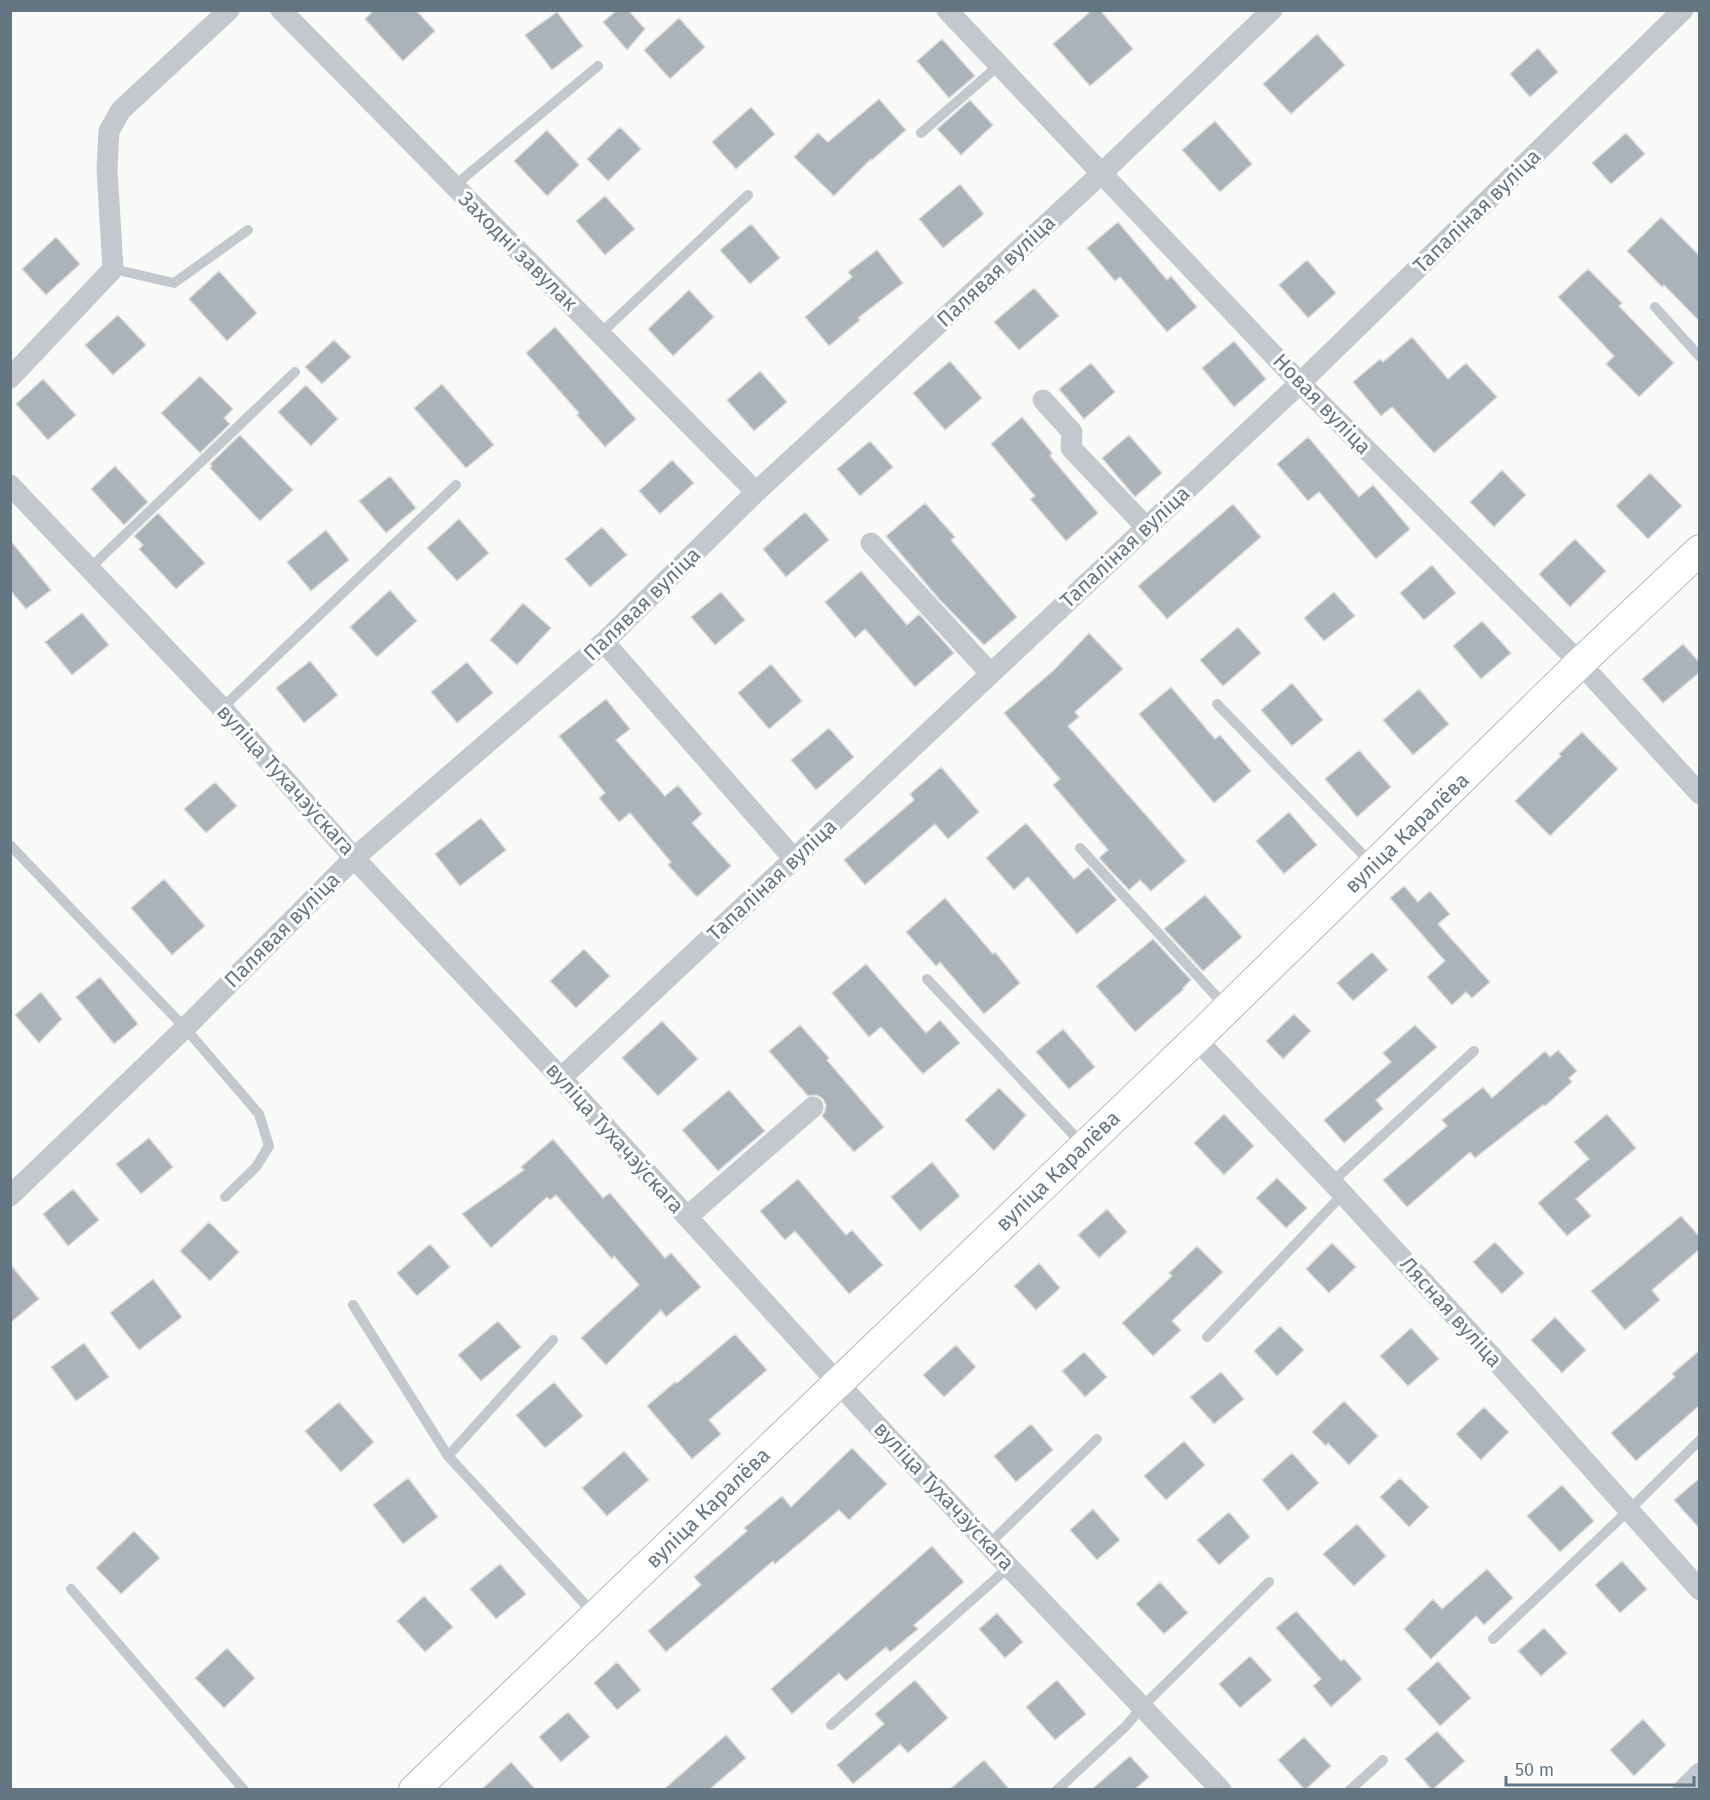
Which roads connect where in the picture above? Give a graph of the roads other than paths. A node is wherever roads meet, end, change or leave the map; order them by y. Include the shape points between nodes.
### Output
1 (229, 10) edge
2 (281, 10) edge
3 (947, 10) edge
4 (1272, 10) edge
5 (1683, 10) edge
6 (598, 66) dead end
7 (998, 66) junction
8 (921, 133) dead end
9 (1102, 173) junction
10 (454, 186) junction
11 (748, 195) dead end
12 (248, 230) dead end
13 (113, 269) junction
14 (1655, 307) dead end
15 (600, 334) junction
16 (1700, 357) edge
17 (295, 372) dead end
18 (10, 378) edge
19 (1300, 383) junction
20 (1043, 400) dead end
21 (10, 485) edge
22 (456, 485) dead end
23 (756, 492) junction
24 (1146, 527) junction
25 (871, 543) dead end
26 (1700, 550) edge
27 (90, 568) junction
28 (604, 642) junction
29 (1580, 663) junction
30 (991, 674) junction
31 (1217, 704) dead end
32 (222, 708) junction
33 (1700, 794) edge
34 (10, 845) edge
35 (1080, 848) dead end
36 (354, 858) junction
37 (794, 859) junction
38 (1373, 866) junction
39 (927, 979) dead end
40 (1227, 1009) junction
41 (185, 1028) junction
42 (1196, 1039) junction
43 (1474, 1051) dead end
44 (561, 1078) junction
45 (813, 1107) dead end
46 (1084, 1146) junction
47 (1337, 1188) junction
48 (10, 1196) edge
49 (225, 1197) dead end
50 (687, 1217) junction
51 (353, 1305) dead end
52 (1207, 1337) dead end
53 (553, 1340) dead end
54 (838, 1383) junction
55 (1097, 1438) dead end
56 (1700, 1440) edge
57 (448, 1456) junction
58 (1628, 1511) junction
59 (989, 1544) junction
60 (1010, 1567) junction
61 (1269, 1582) dead end
62 (71, 1589) dead end
63 (1700, 1590) edge
64 (595, 1616) junction
65 (1493, 1639) dead end
66 (1143, 1706) junction
67 (831, 1725) dead end
68 (1383, 1760) dead end
69 (1700, 1773) edge
70 (244, 1790) edge
71 (414, 1790) edge
72 (1057, 1790) edge
73 (1221, 1790) edge
74 (1350, 1790) edge
75 (1683, 1790) edge

1 - 13 street via 121,110 109,131 107,169
2 - 10 street, Заходні завулак
3 - 7 street, Новая вуліца
4 - 9 street, Палявая вуліца
5 - 19 street, Тапаліная вуліца
6 - 10 lane
7 - 8 lane
7 - 9 street, Новая вуліца
9 - 19 street, Новая вуліца
9 - 23 street, Палявая вуліца
10 - 15 street, Заходні завулак
11 - 15 lane
12 - 13 lane via 174,283
13 - 18 street
14 - 16 lane
15 - 23 street, Заходні завулак
17 - 27 lane
19 - 24 street, Тапаліная вуліца
19 - 29 street, Новая вуліца
20 - 24 street via 1072,432 1071,448
21 - 27 street, вуліца Тухачэўскага
22 - 32 lane
23 - 28 street, Палявая вуліца
24 - 30 street, Тапаліная вуліца
25 - 30 street
26 - 29 main road, вуліца Каралёва
27 - 32 street, вуліца Тухачэўскага
28 - 36 street, Палявая вуліца
28 - 37 street
29 - 33 street, Новая вуліца
29 - 38 main road, вуліца Каралёва
30 - 37 street, Тапаліная вуліца
31 - 38 lane
32 - 36 street, вуліца Тухачэўскага
34 - 41 lane
35 - 40 lane
36 - 41 street, Палявая вуліца
36 - 44 street, вуліца Тухачэўскага
37 - 44 street, Тапаліная вуліца
38 - 40 main road, вуліца Каралёва
39 - 46 lane
40 - 42 main road, вуліца Каралёва
41 - 48 street, Палявая вуліца
41 - 49 lane via 259,1114 269,1146 256,1167
42 - 46 main road, вуліца Каралёва
42 - 47 street, Лясная вуліца
43 - 47 lane
44 - 50 street, вуліца Тухачэўскага
45 - 50 street
46 - 54 main road, вуліца Каралёва
47 - 52 lane
47 - 58 street, Лясная вуліца
50 - 54 street, вуліца Тухачэўскага
51 - 57 lane
53 - 57 lane
54 - 59 street, вуліца Тухачэўскага
54 - 64 main road, вуліца Каралёва
55 - 59 lane
56 - 58 lane
57 - 64 lane
58 - 63 street, Лясная вуліца
58 - 65 lane
59 - 60 street, вуліца Тухачэўскага
60 - 66 street, вуліца Тухачэўскага
60 - 67 lane
61 - 66 lane
62 - 70 lane
64 - 71 main road, вуліца Каралёва
66 - 72 lane
66 - 73 street, вуліца Тухачэўскага
68 - 74 lane
69 - 75 street

